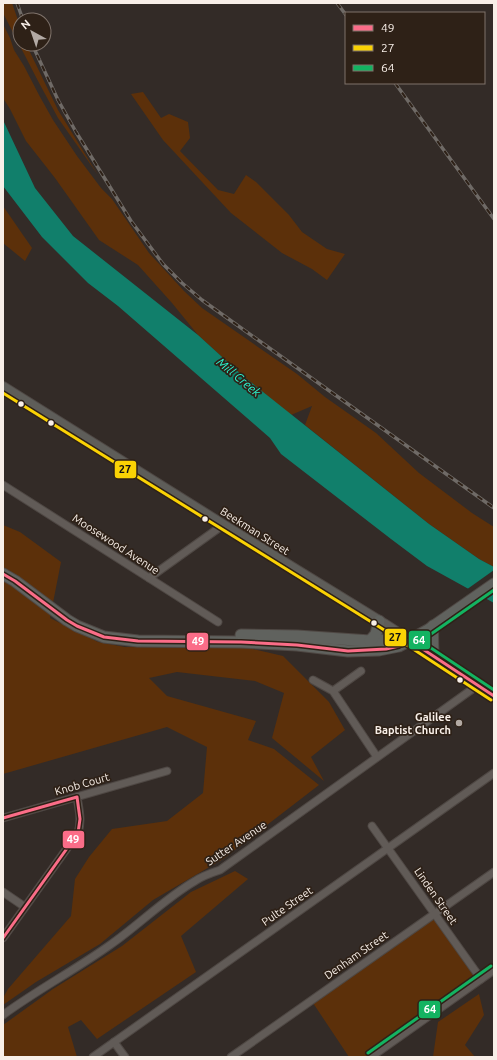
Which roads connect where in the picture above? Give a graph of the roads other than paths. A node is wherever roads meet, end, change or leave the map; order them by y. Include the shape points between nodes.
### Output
1 (3, 388) edge
2 (3, 485) edge
3 (224, 525) junction
4 (3, 567) edge
5 (3, 574) edge
6 (149, 578) junction
7 (494, 584) edge
8 (379, 621) junction
9 (218, 622) dead end
10 (431, 630) junction
11 (409, 640) junction
12 (370, 642) junction
13 (433, 655) junction
14 (361, 671) dead end
15 (313, 680) dead end
16 (478, 685) junction
17 (333, 691) junction
18 (494, 696) edge
19 (377, 757) junction
20 (168, 771) dead end
21 (494, 773) edge
22 (77, 797) junction
23 (3, 818) edge
24 (372, 826) dead end
25 (388, 848) junction
26 (494, 872) edge
27 (3, 892) edge
28 (25, 907) junction
29 (435, 914) junction
30 (3, 938) edge
31 (494, 970) edge
32 (481, 979) junction
33 (3, 1015) edge
34 (114, 1042) junction
35 (93, 1057) edge
36 (125, 1057) edge
37 (231, 1057) edge
38 (371, 1057) edge

1 - 3 main road, Beekman Street
2 - 6 street, Moosewood Avenue
3 - 6 street
3 - 8 main road, Beekman Street
4 - 12 main road via 82,620 125,634 274,636
5 - 11 main road via 72,623 104,637 138,641 249,642 348,651 386,649
6 - 9 street, Moosewood Avenue
7 - 10 main road
8 - 11 main road, Beekman Street
8 - 12 main road via 376,634
10 - 11 main road
10 - 13 main road
11 - 12 main road via 388,639
11 - 13 main road, Beekman Street
13 - 16 main road, Beekman Street
14 - 17 street
15 - 17 street
16 - 18 main road, Beekman Street
16 - 19 street, Sutter Avenue
17 - 19 street
19 - 33 street, Sutter Avenue via 220,870 195,880 124,935
20 - 22 street, Knob Court
21 - 25 street, Pulte Street
22 - 23 street, Knob Court
22 - 28 street via 81,818 78,833
24 - 25 street, Linden Street
25 - 29 street, Linden Street
25 - 34 street, Pulte Street
26 - 29 street, Denham Street
27 - 28 street
28 - 30 street
29 - 32 street, Linden Street
29 - 37 street, Denham Street
31 - 32 street
32 - 38 street
34 - 35 street, Pulte Street
34 - 36 street

